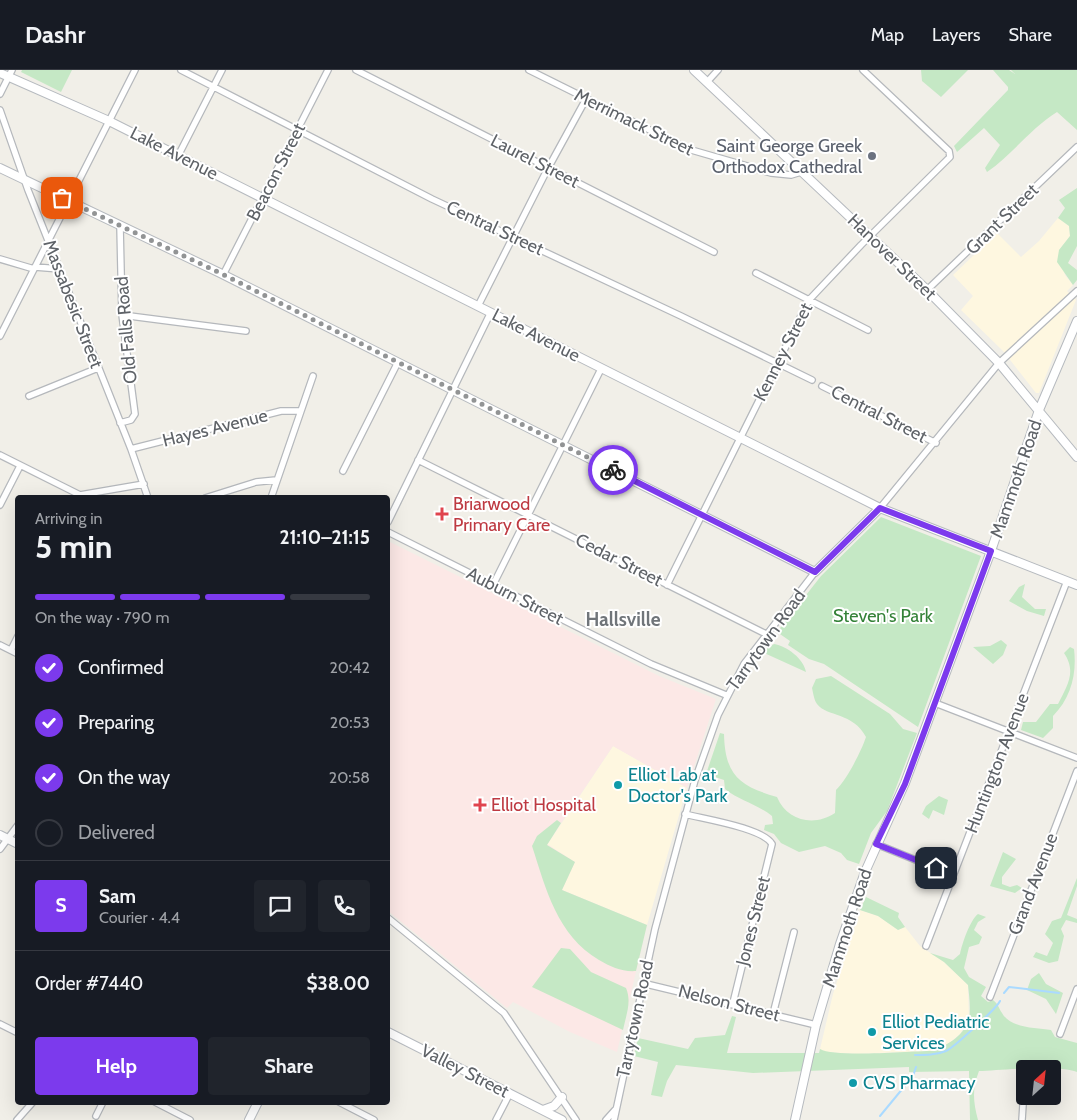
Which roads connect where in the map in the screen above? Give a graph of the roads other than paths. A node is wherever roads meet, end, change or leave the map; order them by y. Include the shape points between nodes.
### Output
1 (135, 70) edge
2 (181, 70) edge
3 (222, 70) edge
4 (328, 70) edge
5 (356, 70) edge
6 (529, 70) edge
7 (694, 70) edge
8 (718, 70) edge
9 (863, 70) edge
10 (0, 73) edge
11 (10, 74) edge
12 (707, 82) junction
13 (213, 86) junction
14 (0, 94) edge
15 (586, 99) junction
16 (0, 110) edge
17 (109, 121) junction
18 (297, 131) junction
19 (1077, 147) edge
20 (178, 156) junction
21 (0, 168) edge
22 (549, 168) junction
23 (802, 172) junction
24 (25, 181) junction
25 (263, 198) junction
26 (68, 201) junction
27 (120, 226) junction
28 (513, 236) junction
29 (870, 236) junction
30 (48, 240) junction
31 (714, 252) dead end
32 (0, 260) edge
33 (34, 268) junction
34 (60, 269) junction
35 (756, 273) dead end
36 (223, 275) junction
37 (927, 290) junction
38 (1077, 291) edge
39 (809, 300) junction
40 (478, 306) junction
41 (491, 312) junction
42 (122, 315) junction
43 (1077, 321) edge
44 (868, 330) dead end
45 (246, 331) dead end
46 (0, 336) edge
47 (398, 362) junction
48 (999, 363) junction
49 (777, 364) junction
50 (98, 368) junction
51 (601, 369) junction
52 (313, 376) dead end
53 (812, 380) dead end
54 (822, 386) dead end
55 (453, 389) junction
56 (29, 396) dead end
57 (1039, 410) junction
58 (300, 411) junction
59 (120, 423) junction
60 (740, 437) junction
61 (936, 443) junction
62 (562, 444) junction
63 (131, 449) junction
64 (0, 455) edge
65 (1077, 457) edge
66 (418, 460) junction
67 (20, 466) junction
68 (343, 471) dead end
69 (276, 480) junction
70 (144, 484) junction
71 (69, 490) junction
72 (68, 495) edge
73 (147, 495) edge
74 (215, 495) edge
75 (271, 495) edge
76 (0, 505) edge
77 (880, 508) junction
78 (702, 514) junction
79 (528, 515) junction
80 (390, 518) edge
81 (390, 533) edge
82 (991, 551) junction
83 (815, 572) junction
84 (1067, 581) junction
85 (667, 584) junction
86 (1077, 584) edge
87 (493, 585) junction
88 (766, 634) junction
89 (15, 641) edge
90 (0, 645) edge
91 (10, 650) junction
92 (15, 652) edge
93 (726, 695) junction
94 (935, 703) junction
95 (1009, 732) junction
96 (1077, 758) edge
97 (1077, 771) edge
98 (685, 814) junction
99 (15, 828) edge
100 (4, 837) edge
101 (876, 844) junction
102 (0, 849) edge
103 (954, 875) junction
104 (390, 920) edge
105 (794, 932) dead end
106 (926, 946) dead end
107 (642, 983) junction
108 (1077, 988) edge
109 (990, 997) dead end
110 (733, 1003) junction
111 (773, 1014) junction
112 (0, 1024) edge
113 (816, 1025) junction
114 (15, 1032) edge
115 (390, 1033) edge
116 (1060, 1034) dead end
117 (510, 1093) junction
118 (562, 1097) junction
119 (30, 1105) edge
120 (102, 1105) edge
121 (161, 1105) edge
122 (170, 1105) edge
123 (256, 1105) edge
124 (345, 1105) edge
125 (1023, 1105) edge
126 (168, 1109) junction
127 (543, 1110) junction
128 (615, 1110) junction
129 (96, 1116) dead end
130 (17, 1120) edge
131 (190, 1120) edge
132 (249, 1120) edge
133 (374, 1120) edge
134 (496, 1120) edge
135 (562, 1120) edge
136 (576, 1120) edge
137 (606, 1120) edge
138 (614, 1120) edge
139 (795, 1120) edge
140 (1022, 1120) edge

1 - 17 street
2 - 13 street, Central Street
3 - 13 street
4 - 18 street, Beacon Street
5 - 22 street, Laurel Street
6 - 15 street, Merrimack Street
7 - 12 street, Hanover Street
8 - 12 street
9 - 29 street, Kenney Street via 949,151 950,157
10 - 11 street, Lake Avenue
11 - 14 street
11 - 17 street, Lake Avenue
12 - 23 street, Hanover Street
13 - 18 street, Central Street
13 - 20 street
15 - 22 street
15 - 23 street, Merrimack Street via 688,149 771,173 791,175
16 - 24 street, Massabesic Street
17 - 20 street, Lake Avenue
17 - 26 street
18 - 25 street, Beacon Street
18 - 28 street, Central Street
19 - 37 street, Grant Street
20 - 25 street, Lake Avenue
21 - 24 street
22 - 28 street
22 - 31 street, Laurel Street
23 - 29 street, Hanover Street
24 - 26 street
24 - 30 street, Massabesic Street
25 - 36 street, Beacon Street
25 - 40 street, Lake Avenue
26 - 27 street
26 - 30 street
27 - 36 street
27 - 42 street, Old Falls Road
28 - 40 street
28 - 49 street, Central Street
29 - 37 street, Hanover Street
29 - 39 street, Kenney Street
30 - 33 street
30 - 34 street, Massabesic Street
32 - 33 street
33 - 34 street
33 - 46 street
34 - 50 street, Massabesic Street
35 - 39 street
36 - 47 street
37 - 48 street, Hanover Street
38 - 48 street, Tarrytown Road
39 - 44 street
39 - 49 street, Kenney Street
40 - 41 street, Lake Avenue
41 - 51 street, Lake Avenue
41 - 55 street
42 - 45 street
42 - 59 street, Old Falls Road via 135,414 131,420
43 - 57 street, Mammoth Road
47 - 55 street
47 - 68 street
48 - 57 street, Hanover Street
48 - 61 street, Tarrytown Road
49 - 53 street, Central Street
49 - 60 street, Kenney Street
50 - 56 street
50 - 59 street, Massabesic Street
51 - 60 street, Lake Avenue
51 - 62 street
52 - 58 street
54 - 61 street, Central Street
55 - 62 street
55 - 66 street
57 - 65 street, Hanover Street
57 - 82 street, Mammoth Road
58 - 63 street, Hayes Avenue via 282,411
58 - 69 street
59 - 63 street, Massabesic Street
60 - 77 street, Lake Avenue
60 - 78 street, Kenney Street
61 - 77 street, Tarrytown Road
62 - 78 street
62 - 79 street
63 - 70 street, Massabesic Street
64 - 67 street
66 - 79 street, Cedar Street
66 - 80 street
67 - 71 street
67 - 76 street
69 - 74 street via 256,482
69 - 75 street
70 - 71 street via 85,495
70 - 73 street, Massabesic Street
71 - 72 street
77 - 82 street, Lake Avenue
77 - 83 street, Tarrytown Road
78 - 83 street
78 - 85 street, Kenney Street
79 - 85 street, Cedar Street
79 - 87 street
81 - 87 street, Auburn Street
82 - 84 street, Lake Avenue
82 - 94 street, Mammoth Road
83 - 88 street, Tarrytown Road
84 - 86 street, Lake Avenue
84 - 95 street, Huntington Avenue
85 - 88 street, Cedar Street
87 - 93 street, Auburn Street via 651,664
88 - 93 street, Tarrytown Road
89 - 91 street
90 - 91 street
91 - 92 street
93 - 98 street, Tarrytown Road
94 - 95 street
94 - 101 street, Mammoth Road via 905,784
95 - 96 street
95 - 103 street, Huntington Avenue
97 - 109 street, Grand Avenue
98 - 107 street, Tarrytown Road
98 - 110 street, Jones Street via 752,831 770,840 772,848
99 - 100 street
100 - 102 street
101 - 103 street
101 - 113 street, Mammoth Road via 840,944
103 - 106 street, Huntington Avenue
104 - 118 street via 504,1013
105 - 111 street
107 - 110 street, Nelson Street
107 - 128 street, Tarrytown Road
108 - 116 street
110 - 111 street, Nelson Street
111 - 113 street, Nelson Street
112 - 114 street
113 - 139 street, Mammoth Road
115 - 117 street, Valley Street
117 - 127 street, Valley Street
117 - 134 street
118 - 127 street via 554,1106
118 - 136 street
119 - 130 street
120 - 129 street
121 - 126 street
122 - 126 street
123 - 132 street
124 - 133 street
125 - 140 street
126 - 131 street
127 - 135 street, Valley Street
128 - 137 street, Tarrytown Road
128 - 138 street, Tarrytown Road

